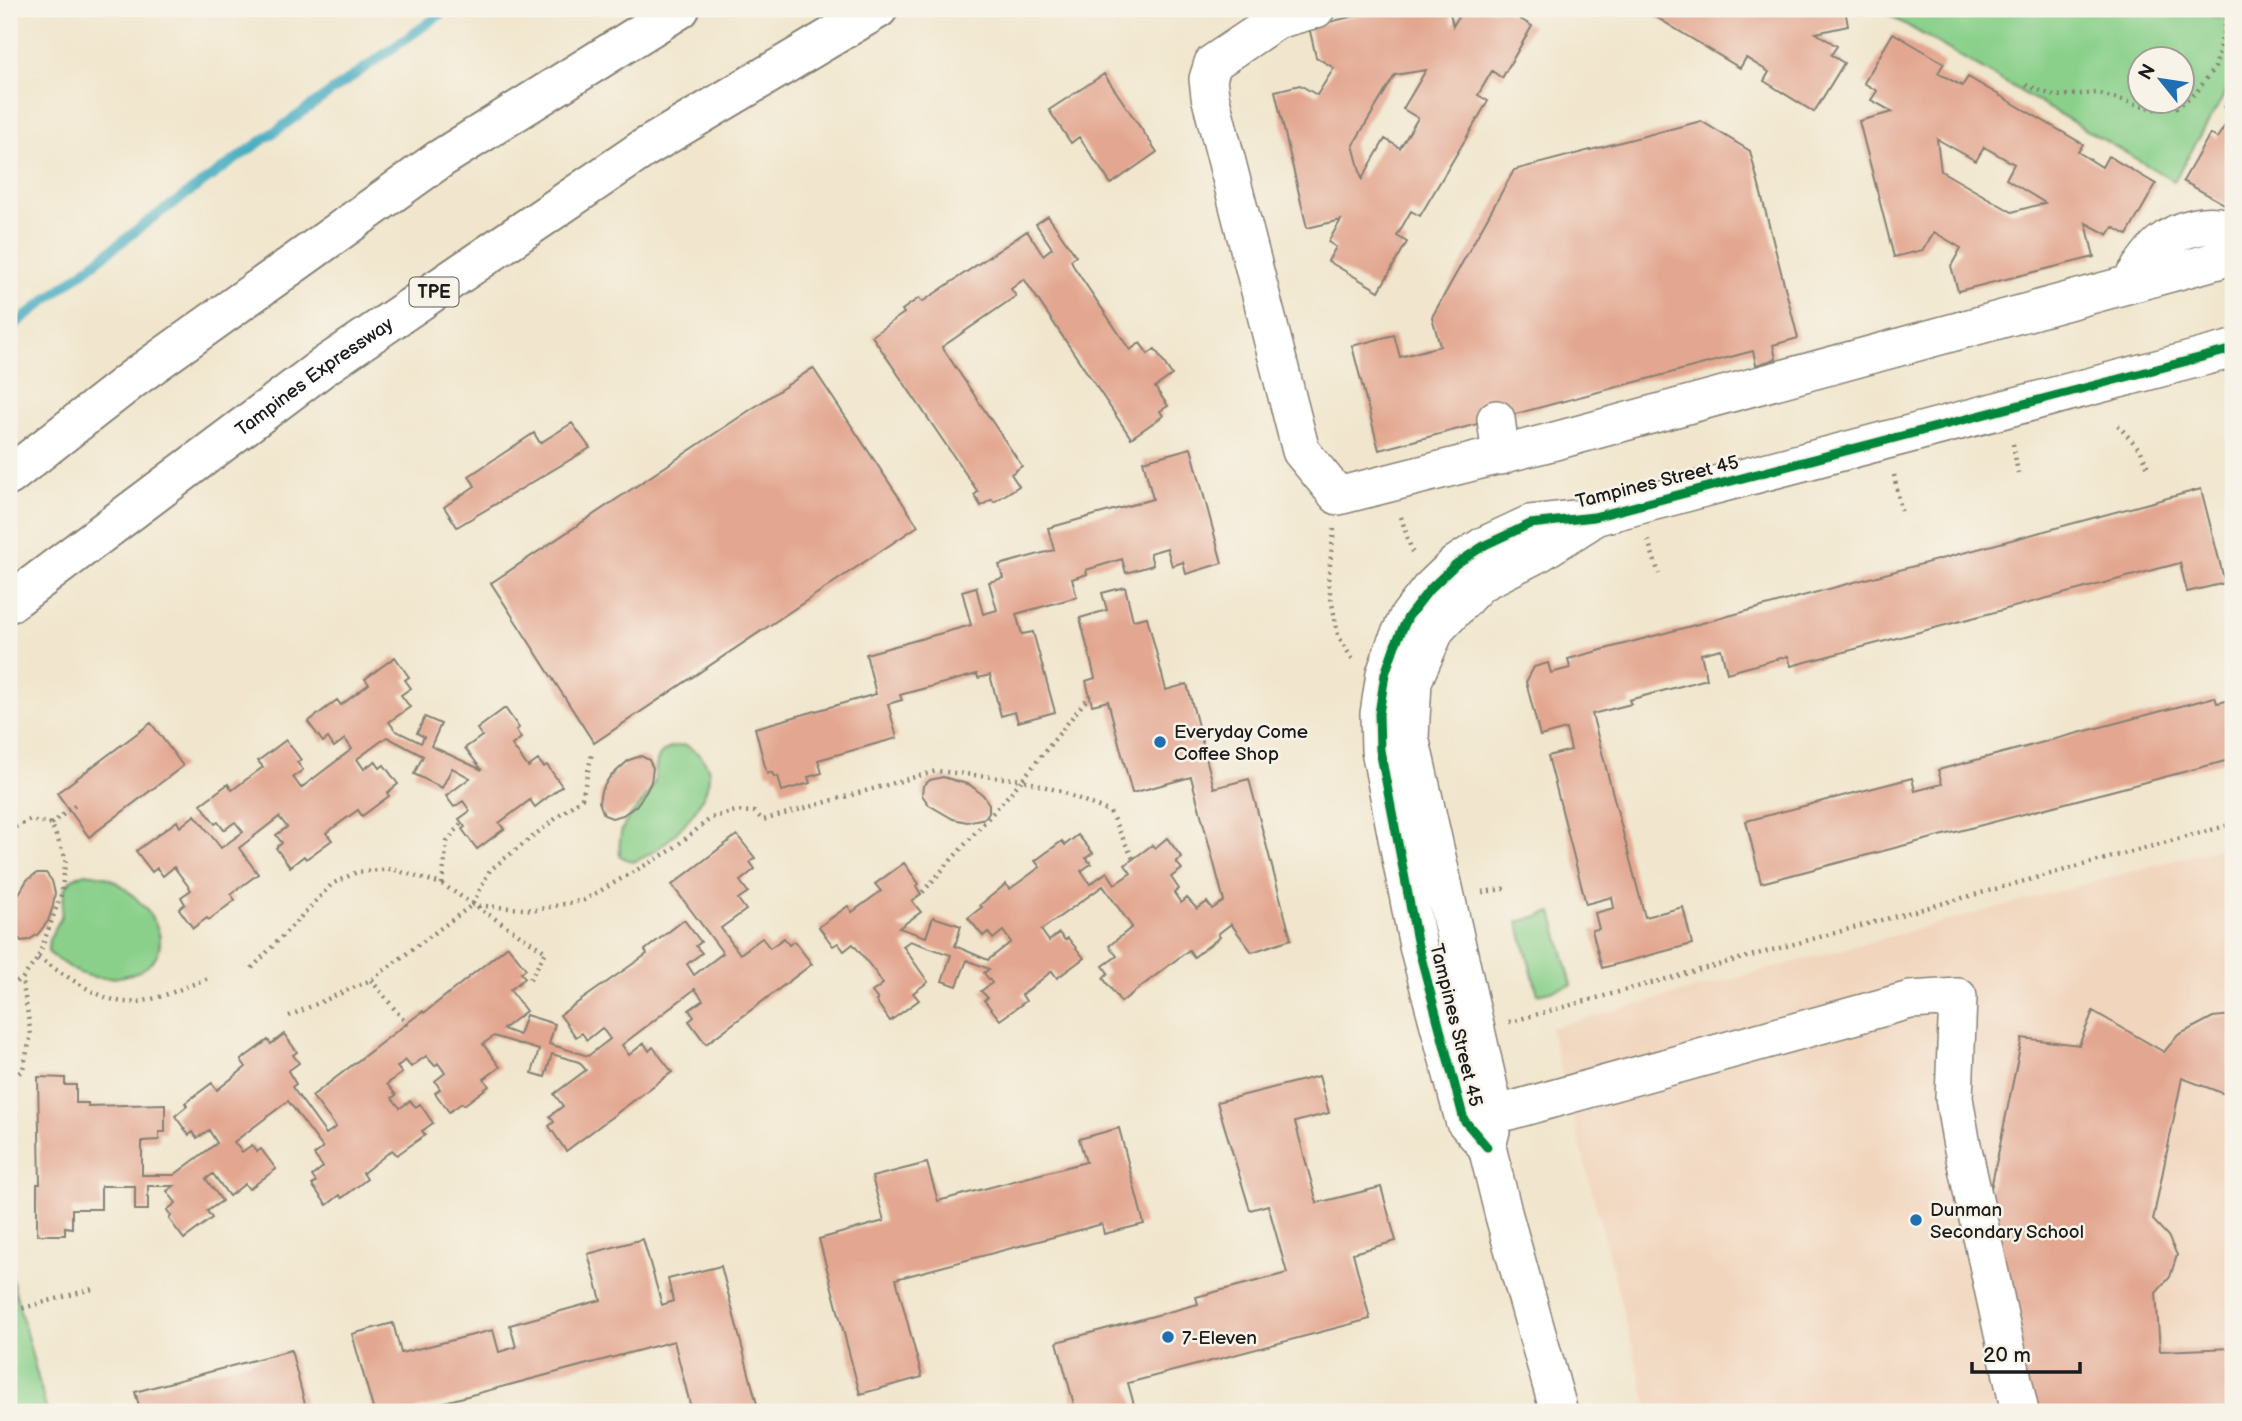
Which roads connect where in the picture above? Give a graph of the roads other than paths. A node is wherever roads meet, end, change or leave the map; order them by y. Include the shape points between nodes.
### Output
1 (680, 9) edge
2 (878, 9) edge
3 (1316, 9) edge
4 (2233, 230) edge
5 (2233, 256) edge
6 (2129, 284) junction
7 (2233, 349) edge
8 (1496, 419) dead end
9 (1501, 456) junction
10 (9, 476) edge
11 (9, 603) edge
12 (1482, 1128) junction
13 (1559, 1412) edge
14 (2020, 1412) edge

1 - 10 highway via 440,159 134,378
2 - 11 highway, Tampines Expressway / TPE via 643,149 323,367
3 - 9 street via 1267,27 1213,63 1208,79 1301,451 1338,496
4 - 6 street via 2203,224 2179,233 2160,244
5 - 6 street
6 - 9 street
7 - 12 street, Tampines Street 45 via 1594,517 1530,524 1485,545 1429,590 1408,617 1385,674 1380,750 1418,946
8 - 9 street
12 - 13 street, Tampines Street 45
12 - 14 street via 1910,1000 1958,997 1954,1098

